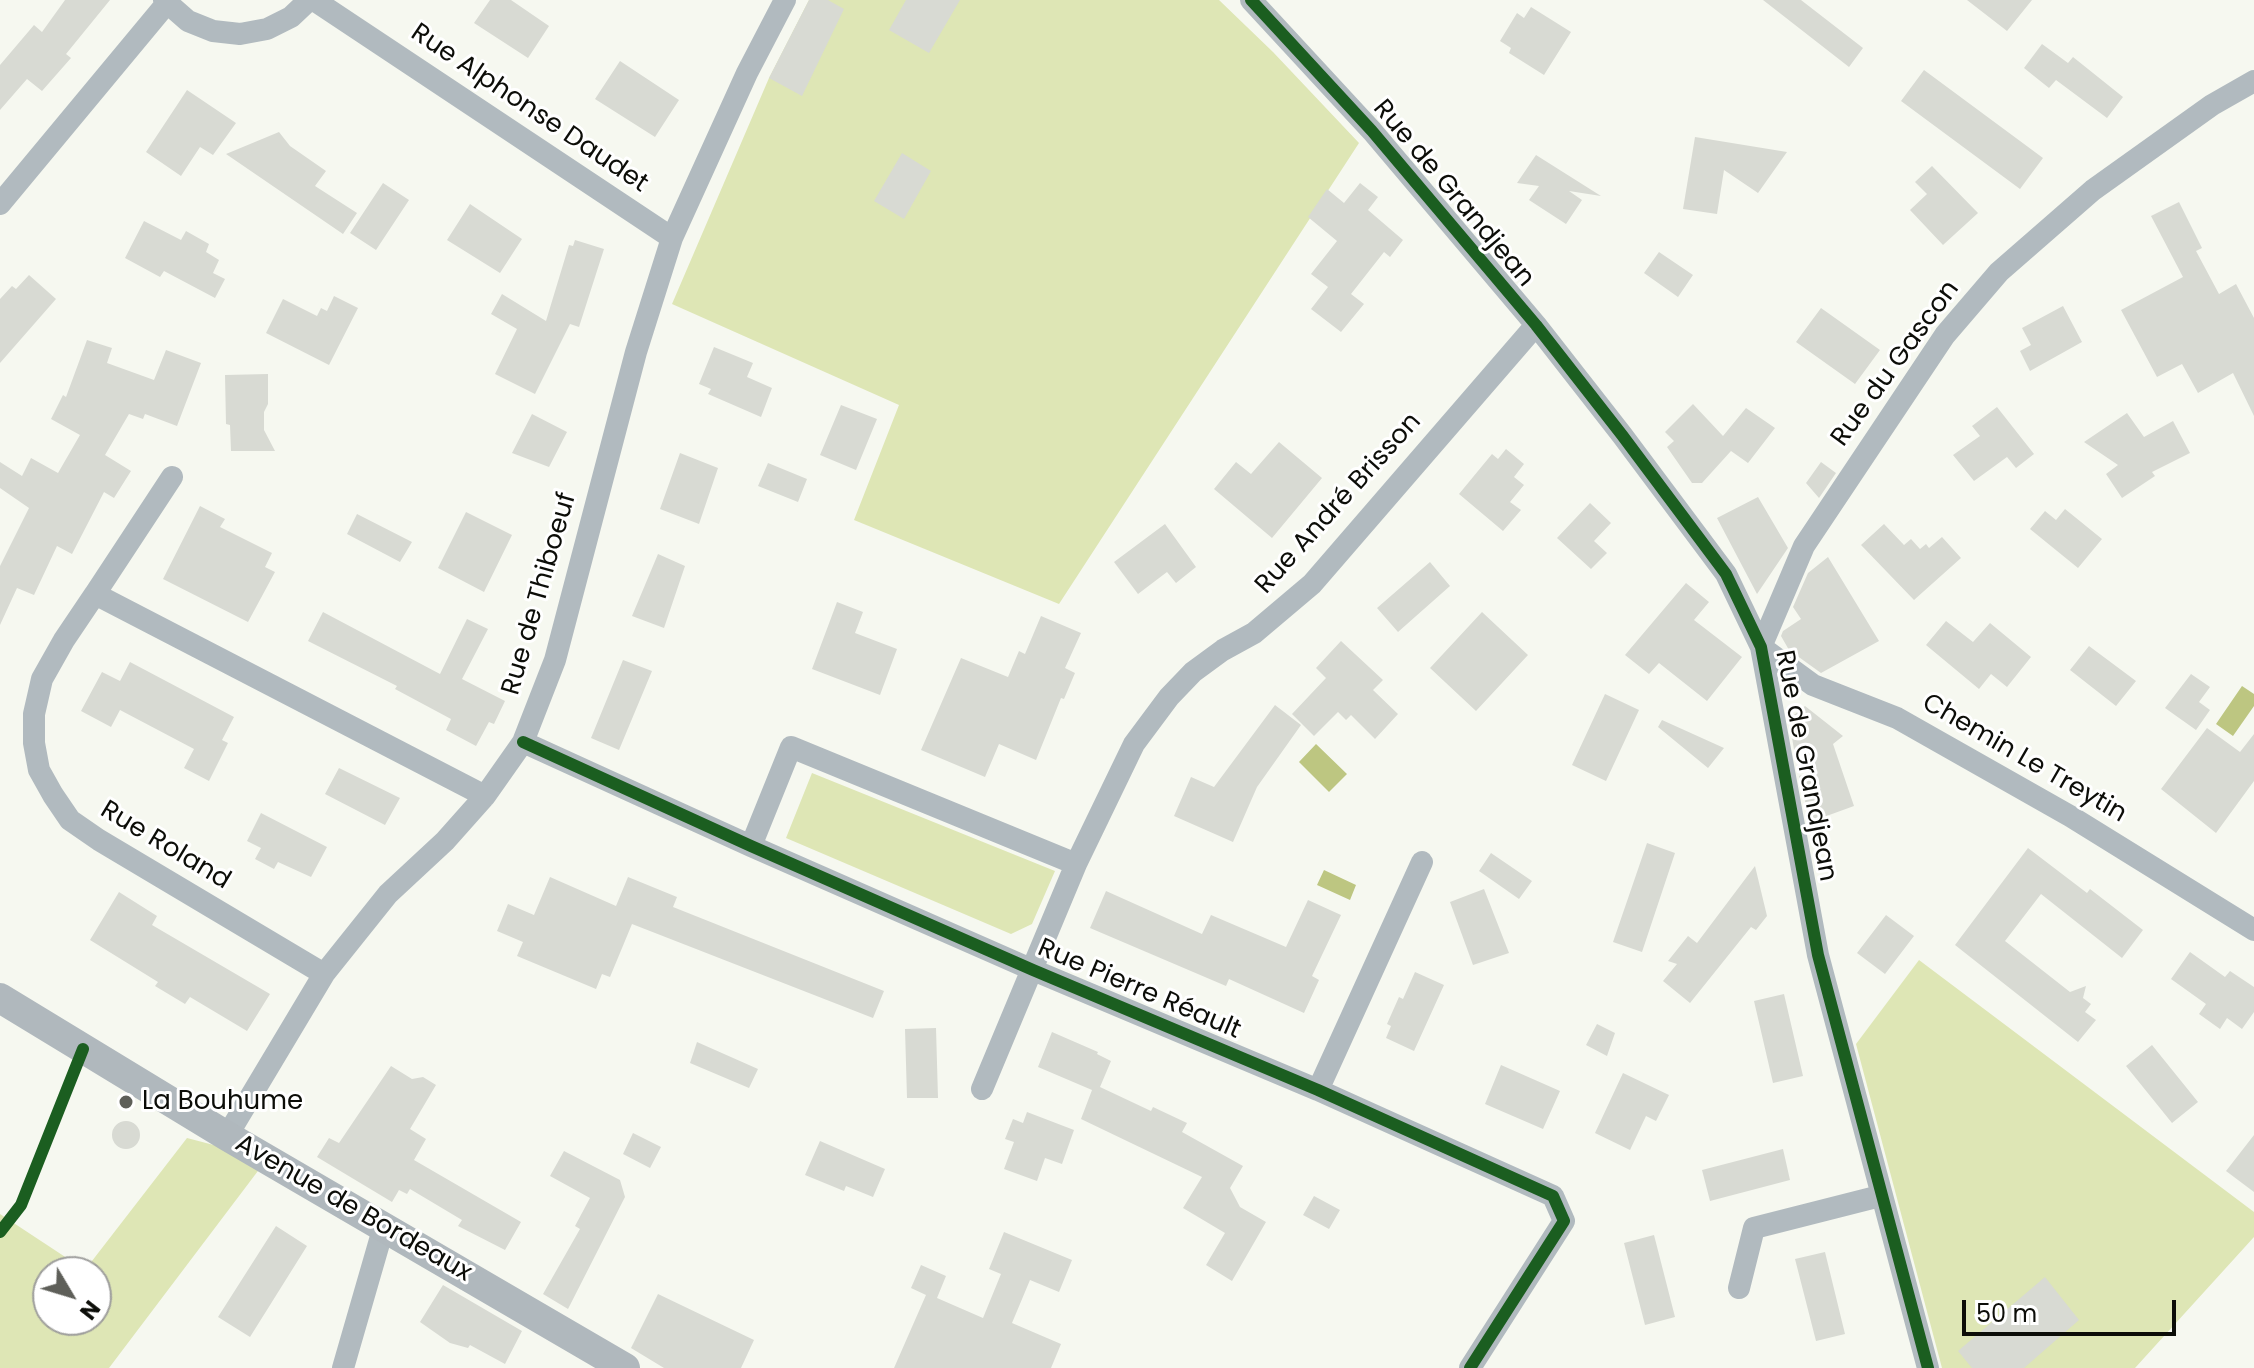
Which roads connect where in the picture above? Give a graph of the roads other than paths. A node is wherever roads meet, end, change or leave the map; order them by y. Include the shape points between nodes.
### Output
1 (311, 0) edge
2 (785, 0) edge
3 (1251, 0) edge
4 (166, 2) edge
5 (2254, 81) edge
6 (0, 204) edge
7 (672, 238) junction
8 (1536, 325) junction
9 (172, 477) dead end
10 (95, 594) junction
11 (1761, 647) junction
12 (523, 742) junction
13 (485, 796) junction
14 (751, 846) junction
15 (1422, 862) dead end
16 (1076, 864) junction
17 (2254, 930) edge
18 (1033, 970) junction
19 (324, 974) junction
20 (0, 998) edge
21 (982, 1089) dead end
22 (1318, 1090) junction
23 (227, 1136) junction
24 (1880, 1196) junction
25 (384, 1226) junction
26 (1739, 1288) dead end
27 (343, 1368) edge
28 (625, 1368) edge
29 (1470, 1368) edge
30 (1928, 1368) edge

1 - 4 street via 267,29 240,34 188,21
1 - 7 street, Rue Alphonse Daudet
2 - 7 street, Rue de Thiboeuf
3 - 8 street, Rue de Grandjean via 1372,131
4 - 6 street
5 - 11 street, Rue du Gascon via 2093,190 1999,272 1945,335 1804,546
7 - 12 street, Rue de Thiboeuf via 636,352 555,660
8 - 11 street, Rue de Grandjean via 1726,574
8 - 16 street, Rue André Brisson via 1312,584 1254,633 1193,672 1169,697 1134,744
9 - 10 street, Rue Roland
10 - 13 street
10 - 19 street, Rue Roland via 42,679 34,714 39,770 53,795 70,820 99,840
11 - 17 street, Chemin Le Treytin via 1813,685 1897,718 2070,816
11 - 24 street, Rue de Grandjean via 1818,955
12 - 13 street, Rue de Thiboeuf
12 - 14 street, Rue Pierre Réault
13 - 19 street, Rue de Thiboeuf via 388,894
14 - 16 street via 791,747
14 - 18 street, Rue Pierre Réault
15 - 22 street
16 - 18 street, Rue André Brisson
18 - 21 street, Rue André Brisson
18 - 22 street, Rue Pierre Réault
19 - 23 street, Rue de Thiboeuf
20 - 23 main road, Avenue de Bordeaux
22 - 29 street, Rue Pierre Réault via 1553,1196 1564,1221
23 - 25 main road, Avenue de Bordeaux
24 - 26 street via 1754,1228
24 - 30 street, Rue de Grandjean
25 - 27 street
25 - 28 main road, Avenue de Bordeaux

